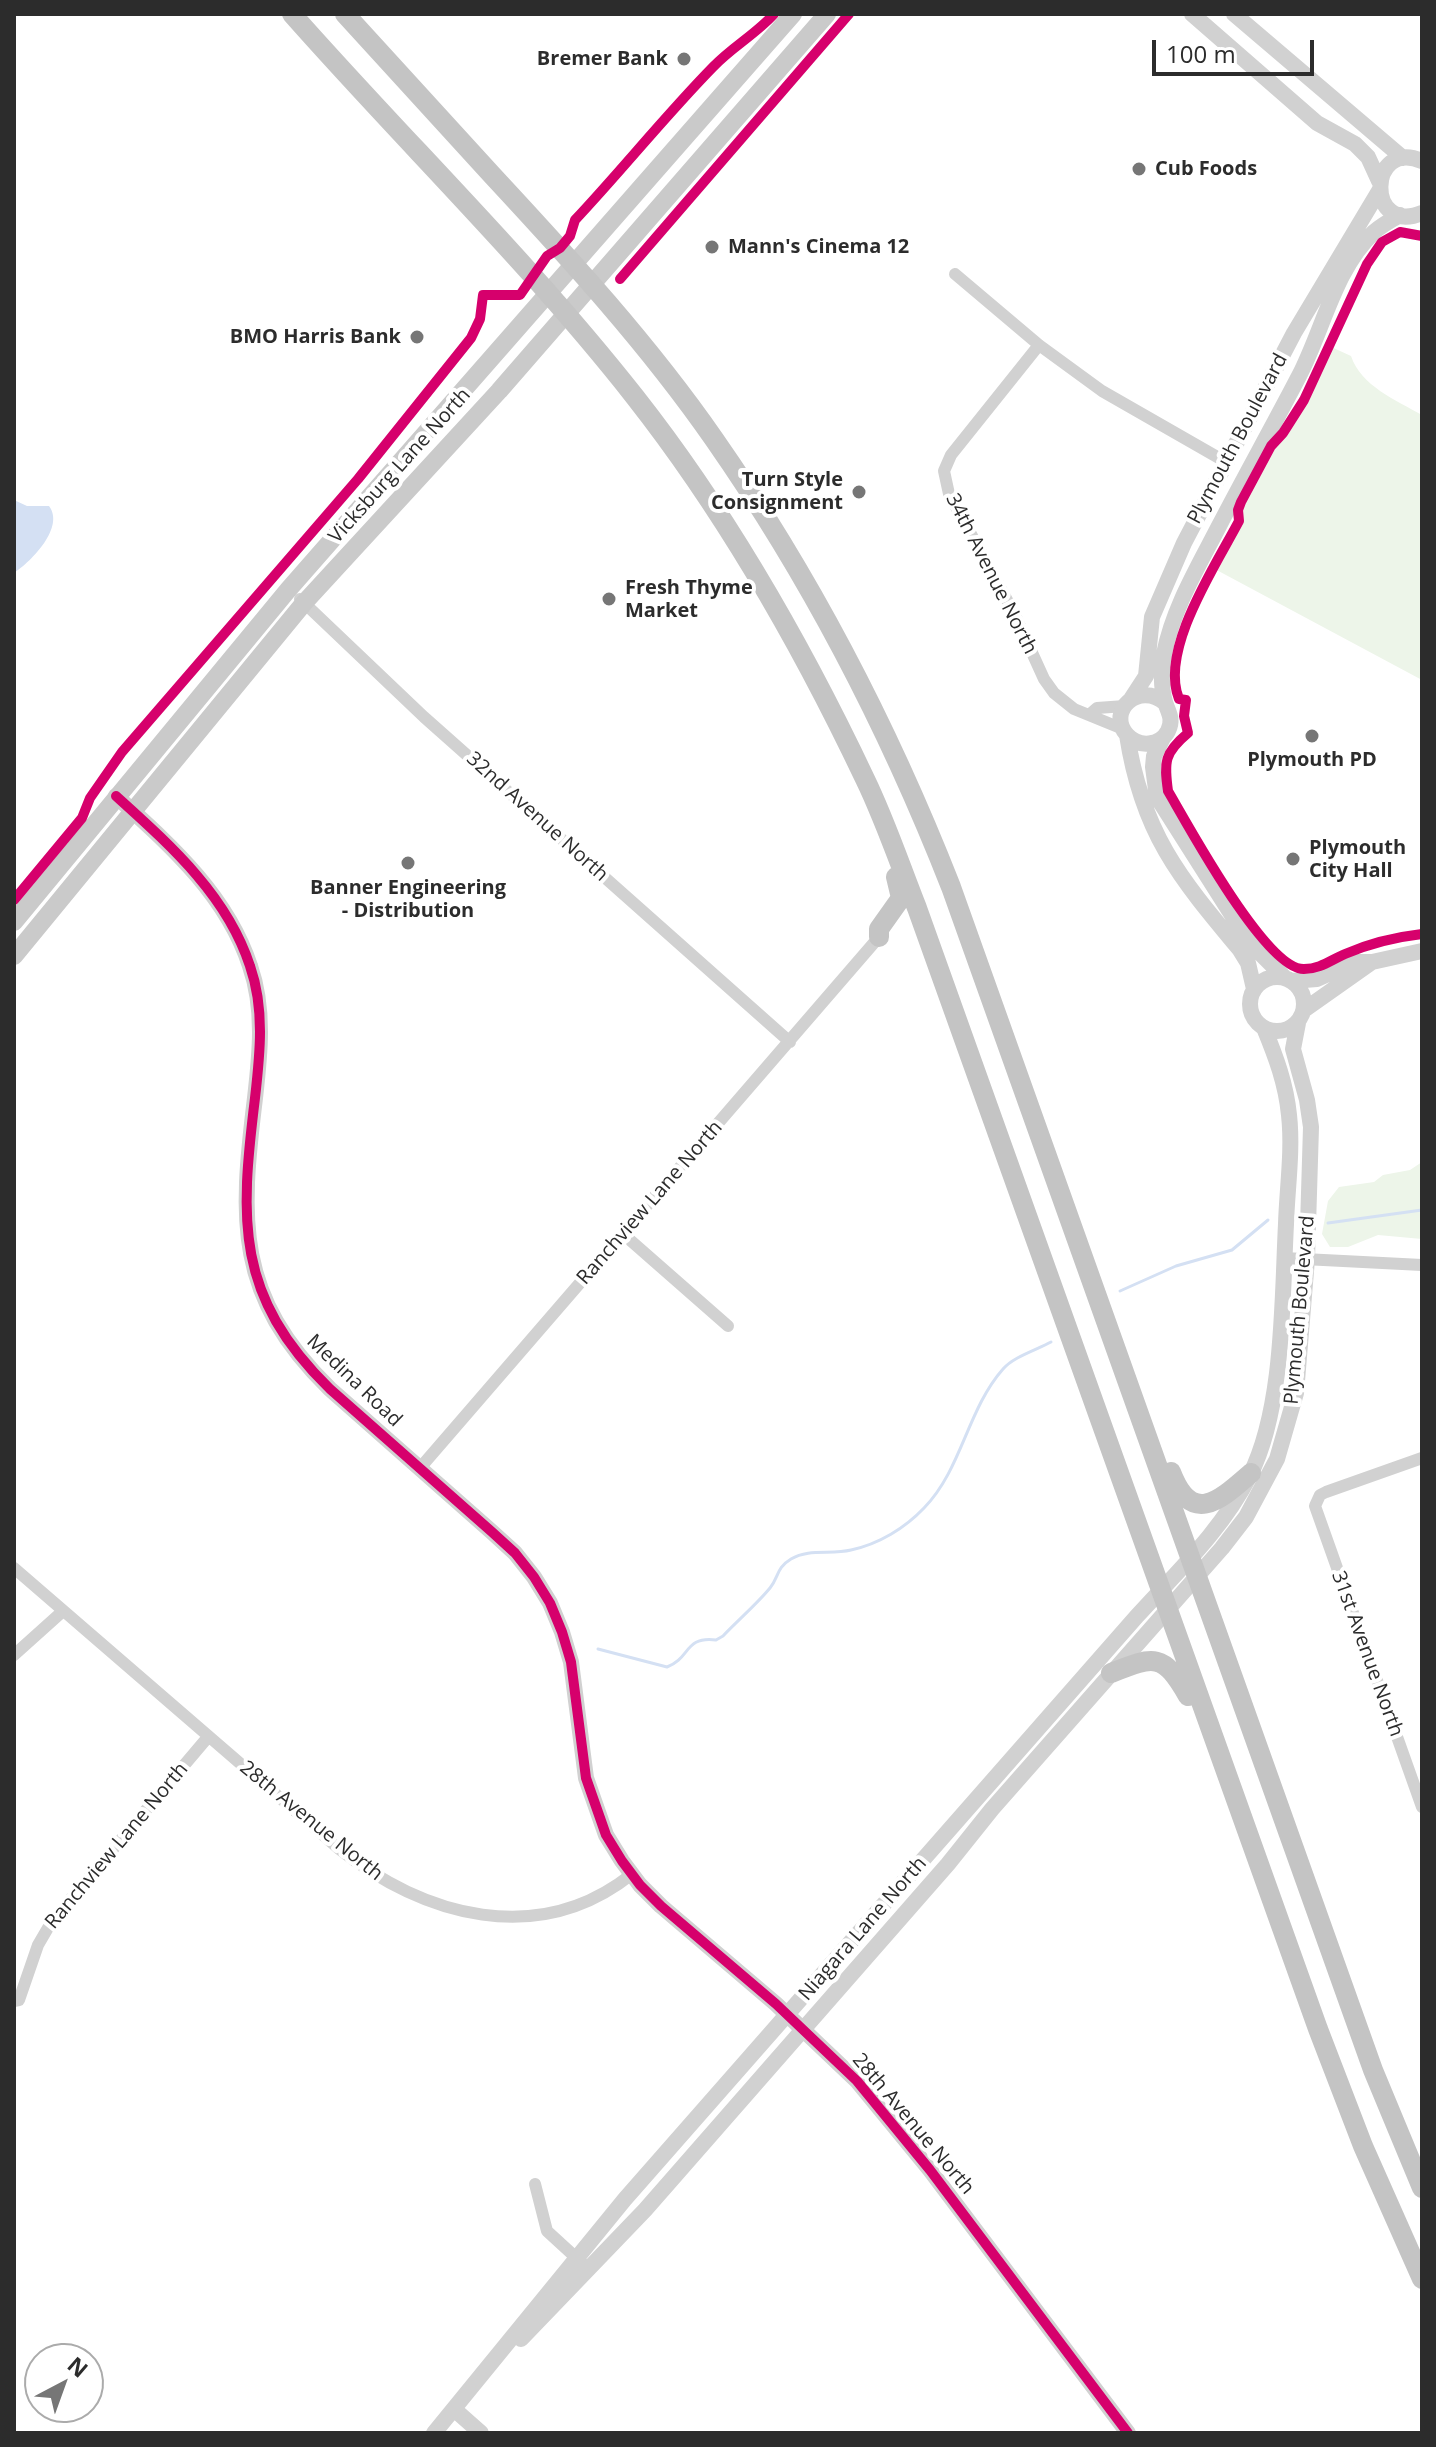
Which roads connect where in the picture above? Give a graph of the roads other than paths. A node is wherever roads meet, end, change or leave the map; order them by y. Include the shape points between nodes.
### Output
1 (292, 14) edge
2 (345, 14) edge
3 (793, 14) edge
4 (827, 14) edge
5 (1192, 14) edge
6 (1234, 14) edge
7 (1414, 157) edge
8 (1379, 186) junction
9 (1422, 213) edge
10 (1400, 215) junction
11 (574, 264) junction
12 (955, 274) dead end
13 (593, 284) junction
14 (549, 294) junction
15 (566, 314) junction
16 (1039, 345) junction
17 (1226, 462) junction
18 (288, 590) junction
19 (304, 603) junction
20 (1128, 703) junction
21 (1165, 703) junction
22 (1089, 715) junction
23 (1125, 732) junction
24 (1163, 738) junction
25 (849, 748) junction
26 (116, 796) junction
27 (133, 811) junction
28 (14, 922) edge
29 (879, 937) junction
30 (1422, 951) edge
31 (14, 956) edge
32 (1372, 962) junction
33 (939, 967) junction
34 (1288, 979) junction
35 (1254, 989) junction
36 (1301, 1016) junction
37 (1264, 1028) junction
38 (790, 1042) junction
39 (622, 1233) junction
40 (1284, 1258) junction
41 (1307, 1259) junction
42 (1422, 1265) edge
43 (728, 1326) dead end
44 (1129, 1387) junction
45 (1422, 1458) edge
46 (420, 1468) junction
47 (1251, 1473) junction
48 (14, 1568) edge
49 (1194, 1568) junction
50 (1163, 1600) junction
51 (63, 1611) junction
52 (14, 1655) edge
53 (1111, 1673) junction
54 (208, 1737) junction
55 (1218, 1750) junction
56 (1422, 1807) edge
57 (632, 1874) junction
58 (14, 2001) edge
59 (788, 2015) junction
60 (803, 2029) junction
61 (535, 2184) dead end
62 (1422, 2188) edge
63 (576, 2258) junction
64 (589, 2269) junction
65 (1422, 2279) edge
66 (478, 2382) junction
67 (455, 2410) junction
68 (434, 2433) edge
69 (481, 2433) edge
70 (1128, 2433) edge

1 - 14 main road
2 - 11 main road
3 - 11 main road, Vicksburg Lane North
4 - 13 main road, Vicksburg Lane North
5 - 8 street via 1317,123 1355,144 1368,157
6 - 7 street
7 - 8 street, Plymouth Boulevard via 1385,169
8 - 10 street via 1386,206
8 - 17 street, Plymouth Boulevard
9 - 10 street
10 - 21 street, Plymouth Boulevard via 1358,250 1300,375 1181,601 1163,657
11 - 13 main road
11 - 14 main road, Vicksburg Lane North
12 - 16 street
13 - 15 main road, Vicksburg Lane North
13 - 44 main road via 713,437 769,521 856,674 951,887
14 - 15 main road
14 - 18 main road, Vicksburg Lane North
15 - 19 main road, Vicksburg Lane North
15 - 25 main road via 671,445 736,540
16 - 17 street via 1122,403
16 - 22 street, 34th Avenue North via 951,455 945,482 1044,679 1063,702
17 - 20 street, Plymouth Boulevard via 1162,588 1152,617 1146,676
18 - 19 street, 32nd Avenue North
18 - 26 main road, Vicksburg Lane North
19 - 27 main road, Vicksburg Lane North
19 - 38 street, 32nd Avenue North via 424,717
20 - 21 street via 1145,694
20 - 22 street via 1097,708
20 - 23 street via 1121,721
21 - 24 street via 1171,721
22 - 23 street, 34th Avenue North
23 - 24 street via 1140,744
23 - 35 street via 1157,839 1177,873 1240,950
24 - 34 street via 1154,756 1157,797 1249,942
25 - 29 main road via 901,892
25 - 33 main road
26 - 27 street, Medina Road
26 - 28 main road, Vicksburg Lane North
27 - 31 main road, Vicksburg Lane North
27 - 46 street, Medina Road via 202,879 228,916 251,968 261,1035 245,1209 251,1254 269,1308 306,1365
29 - 33 main road via 900,926 908,928
29 - 38 street, Ranchview Lane North
30 - 32 street
32 - 34 street via 1355,962 1317,979
32 - 36 street
33 - 50 main road
34 - 35 street via 1267,978
34 - 36 street via 1302,992
35 - 37 street via 1250,1010
36 - 37 street via 1282,1032
36 - 41 street, Plymouth Boulevard via 1293,1049 1311,1127
37 - 40 street, Plymouth Boulevard via 1284,1082 1289,1117
38 - 39 street, Ranchview Lane North
39 - 43 street
39 - 46 street, Ranchview Lane North
40 - 41 street
40 - 47 street, Plymouth Boulevard via 1275,1386
41 - 42 street
41 - 49 street, Plymouth Boulevard via 1296,1393 1280,1451 1246,1517
44 - 47 main road via 1154,1428 1184,1498 1197,1504 1216,1502
44 - 49 main road
45 - 56 street, 31st Avenue North via 1326,1492 1317,1500 1316,1513
46 - 57 street, Medina Road via 515,1553 550,1603 571,1662 590,1793 606,1835
47 - 49 street, Plymouth Boulevard
48 - 51 street, 28th Avenue North
49 - 50 street, Plymouth Boulevard
49 - 62 main road via 1373,2070
50 - 53 street, Niagara Lane North
50 - 55 main road
50 - 59 street, Niagara Lane North
51 - 52 street
51 - 54 street, 28th Avenue North
53 - 55 main road via 1144,1661 1171,1668
53 - 60 street, Niagara Lane North
54 - 57 street, 28th Avenue North via 362,1868 448,1907 538,1916 591,1901
54 - 58 street, Ranchview Lane North via 55,1917 38,1945 19,2000
55 - 65 main road via 1363,2146
57 - 59 street, 28th Avenue North via 661,1906
59 - 60 street, 28th Avenue North
59 - 63 street, Niagara Lane North
60 - 64 street, Niagara Lane North
60 - 70 street, 28th Avenue North via 857,2081 923,2160
61 - 63 street via 547,2231
63 - 64 street
63 - 66 street, Niagara Lane North
64 - 66 street, Niagara Lane North
66 - 67 street, Niagara Lane North
67 - 68 street, Niagara Lane North
67 - 69 street

